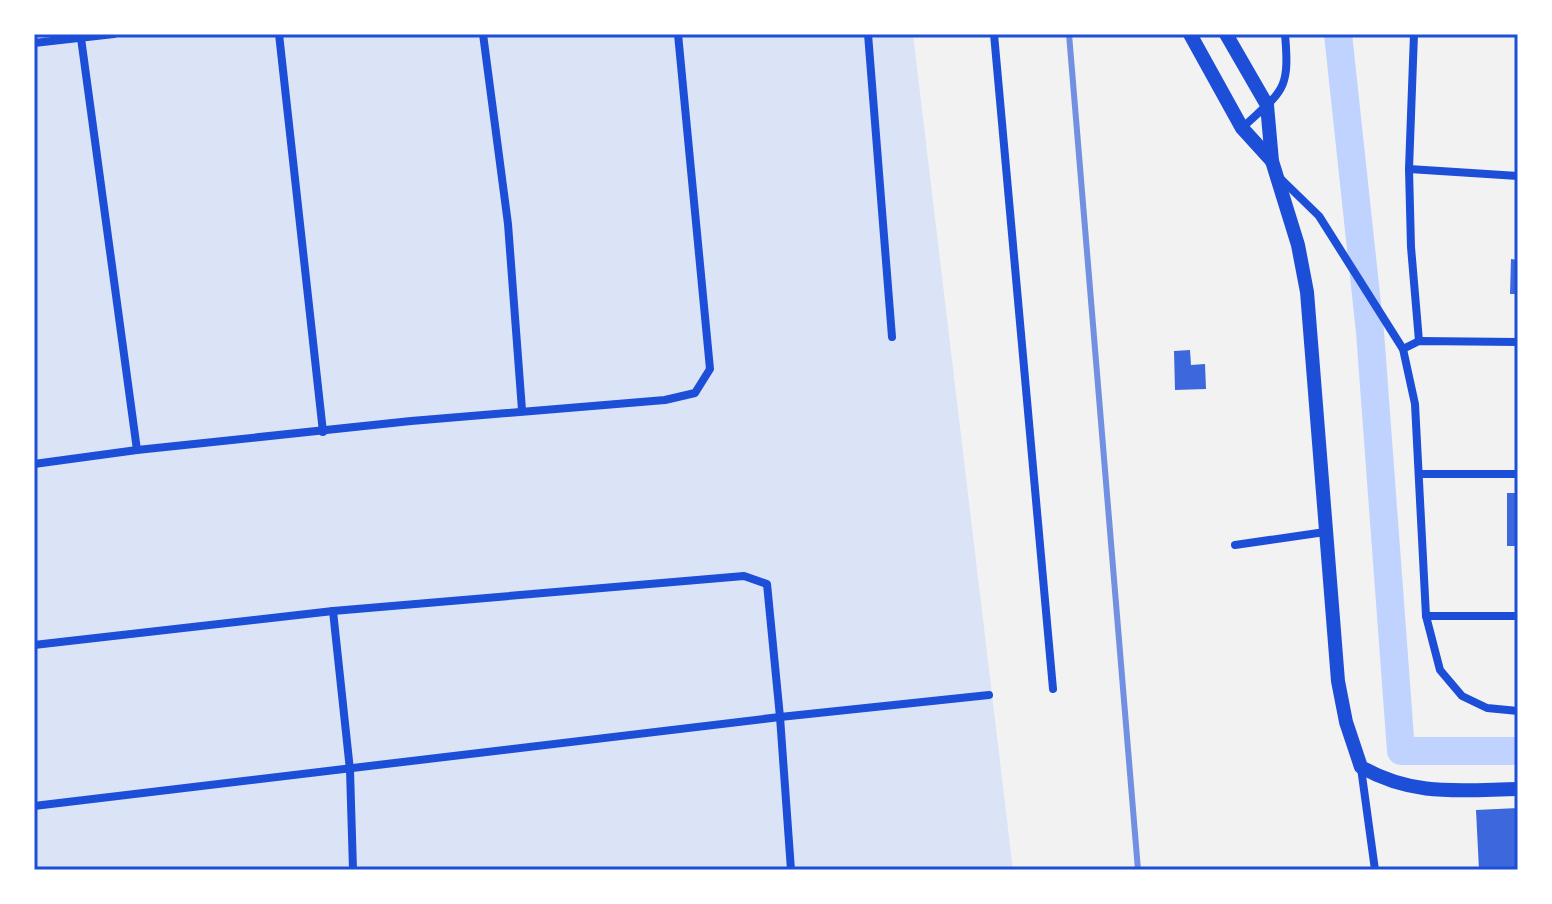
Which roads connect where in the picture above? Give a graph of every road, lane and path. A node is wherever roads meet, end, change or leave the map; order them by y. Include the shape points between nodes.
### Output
1 (114, 34) edge
2 (279, 34) edge
3 (483, 34) edge
4 (678, 34) edge
5 (868, 34) edge
6 (994, 34) edge
7 (1190, 34) edge
8 (1226, 34) edge
9 (1285, 34) edge
10 (1414, 34) edge
11 (81, 38) junction
12 (34, 43) edge
13 (1267, 105) junction
14 (1242, 128) junction
15 (1274, 168) junction
16 (1409, 169) junction
17 (1518, 176) edge
18 (892, 337) dead end
19 (1419, 341) junction
20 (1518, 342) edge
21 (1403, 349) junction
22 (522, 410) junction
23 (323, 432) junction
24 (137, 450) junction
25 (34, 464) edge
26 (1420, 474) junction
27 (1518, 474) edge
28 (1325, 532) junction
29 (1235, 545) dead end
30 (333, 611) junction
31 (1426, 616) junction
32 (1518, 616) edge
33 (34, 645) edge
34 (1053, 689) dead end
35 (989, 695) dead end
36 (1518, 711) edge
37 (780, 717) junction
38 (1361, 767) junction
39 (350, 770) junction
40 (1518, 789) edge
41 (34, 806) edge
42 (353, 870) edge
43 (791, 870) edge
44 (1375, 870) edge

1 - 11 street
2 - 23 street
3 - 22 street via 508,224
4 - 22 street via 710,369 695,393 665,400
5 - 18 street
6 - 34 street
7 - 14 street
8 - 13 street
9 - 13 street via 1284,86
10 - 16 street
11 - 12 street
11 - 24 street
13 - 14 street
13 - 15 street
14 - 15 street
15 - 21 street via 1319,216
15 - 28 street via 1307,292
16 - 17 street
16 - 19 street
19 - 20 street
19 - 21 street
21 - 26 street via 1415,404
22 - 23 street
23 - 24 street
24 - 25 street
26 - 27 street
26 - 31 street
28 - 29 street
28 - 38 street via 1338,681
30 - 33 street
30 - 37 street via 744,576 767,584
30 - 39 street
31 - 32 street
31 - 36 street via 1440,670 1462,696 1487,708
35 - 37 street
37 - 39 street
37 - 43 street
38 - 40 street via 1383,780 1425,791
38 - 44 street
39 - 41 street
39 - 42 street

